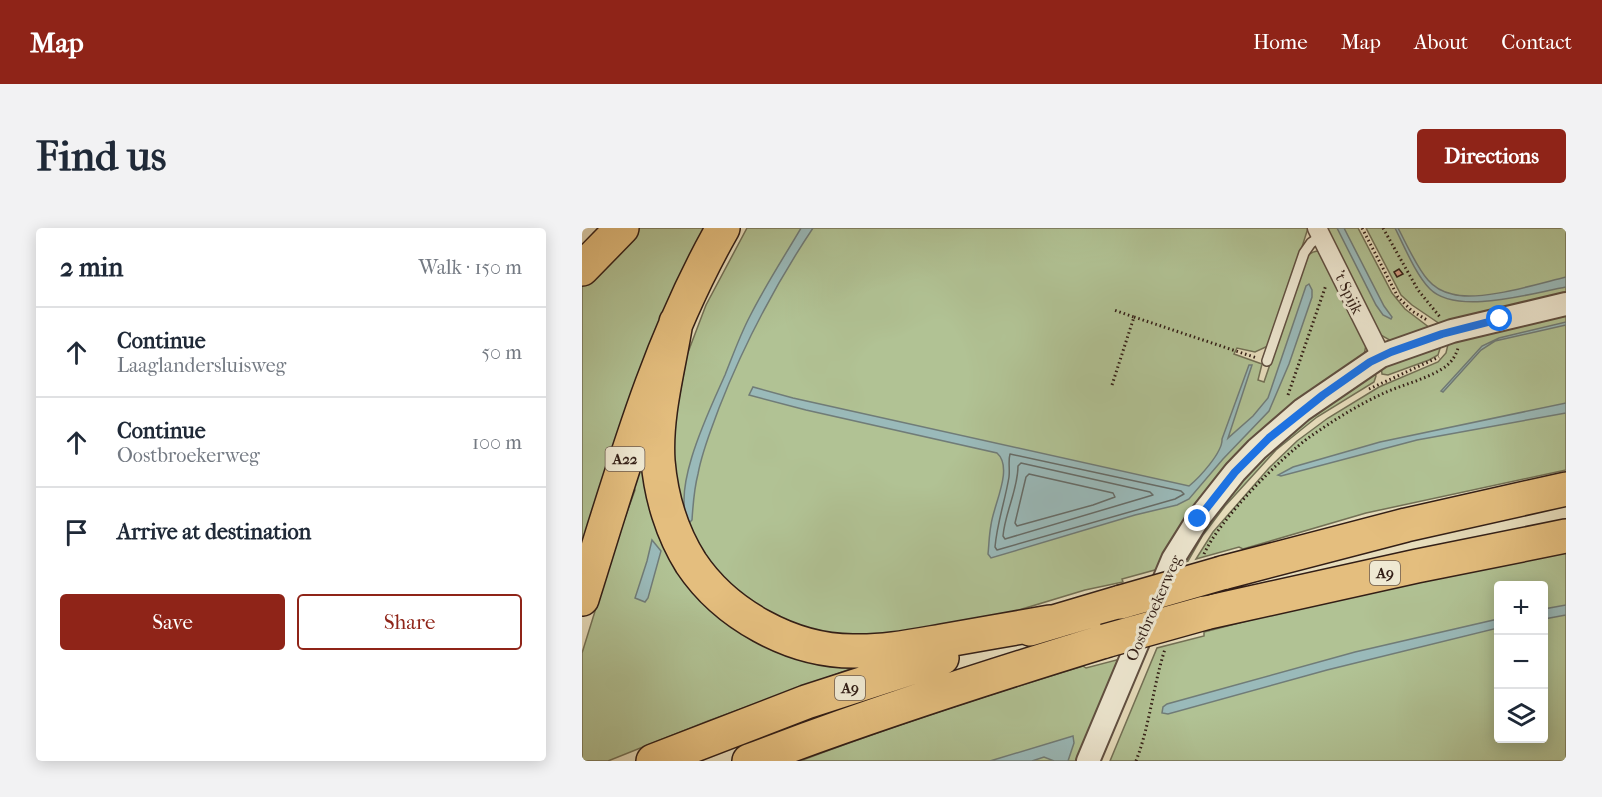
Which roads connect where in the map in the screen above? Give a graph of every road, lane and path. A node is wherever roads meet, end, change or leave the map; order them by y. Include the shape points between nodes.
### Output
1 (622, 228) edge
2 (723, 228) edge
3 (1362, 228) edge
4 (1383, 228) edge
5 (1319, 232) edge
6 (1334, 262) junction
7 (582, 269) edge
8 (1566, 304) edge
9 (1114, 310) dead end
10 (1134, 317) junction
11 (676, 322) junction
12 (1447, 332) junction
13 (1381, 356) junction
14 (1267, 361) joint
15 (1112, 384) dead end
16 (1366, 391) dead end
17 (1285, 424) junction
18 (1566, 489) edge
19 (1241, 494) dead end
20 (1226, 511) dead end
21 (1566, 536) edge
22 (1213, 564) junction
23 (582, 598) edge
24 (1050, 622) junction
25 (1167, 644) dead end
26 (653, 761) edge
27 (748, 761) edge
28 (1088, 761) edge
29 (1136, 761) edge

1 - 7 highway
2 - 11 highway, A22
3 - 12 path via 1398,297 1412,311
4 - 12 path
5 - 6 street, 't Spijk
5 - 14 lane via 1304,253
6 - 13 street, 't Spijk
6 - 17 path via 1288,396
8 - 12 street, Oostbroekerweg
9 - 10 path
10 - 14 path
10 - 15 path
11 - 23 highway, A22 via 636,425
11 - 24 highway, A9 via 660,420 660,480 666,508 682,547 706,582 726,602 785,637 852,651 901,648
12 - 13 street, Oostbroekerweg
12 - 16 path via 1438,358
12 - 22 path via 1458,346 1452,361 1436,372 1376,397 1312,436 1265,478 1214,535
13 - 17 street, Oostbroekerweg
17 - 28 street, Oostbroekerweg via 1235,472 1180,546
18 - 22 highway, A9
19 - 20 path
21 - 27 highway, A9, bridge via 1206,613 1012,670
22 - 24 highway, A9, bridge via 1121,602
24 - 26 highway, A9 via 806,702
25 - 29 path

